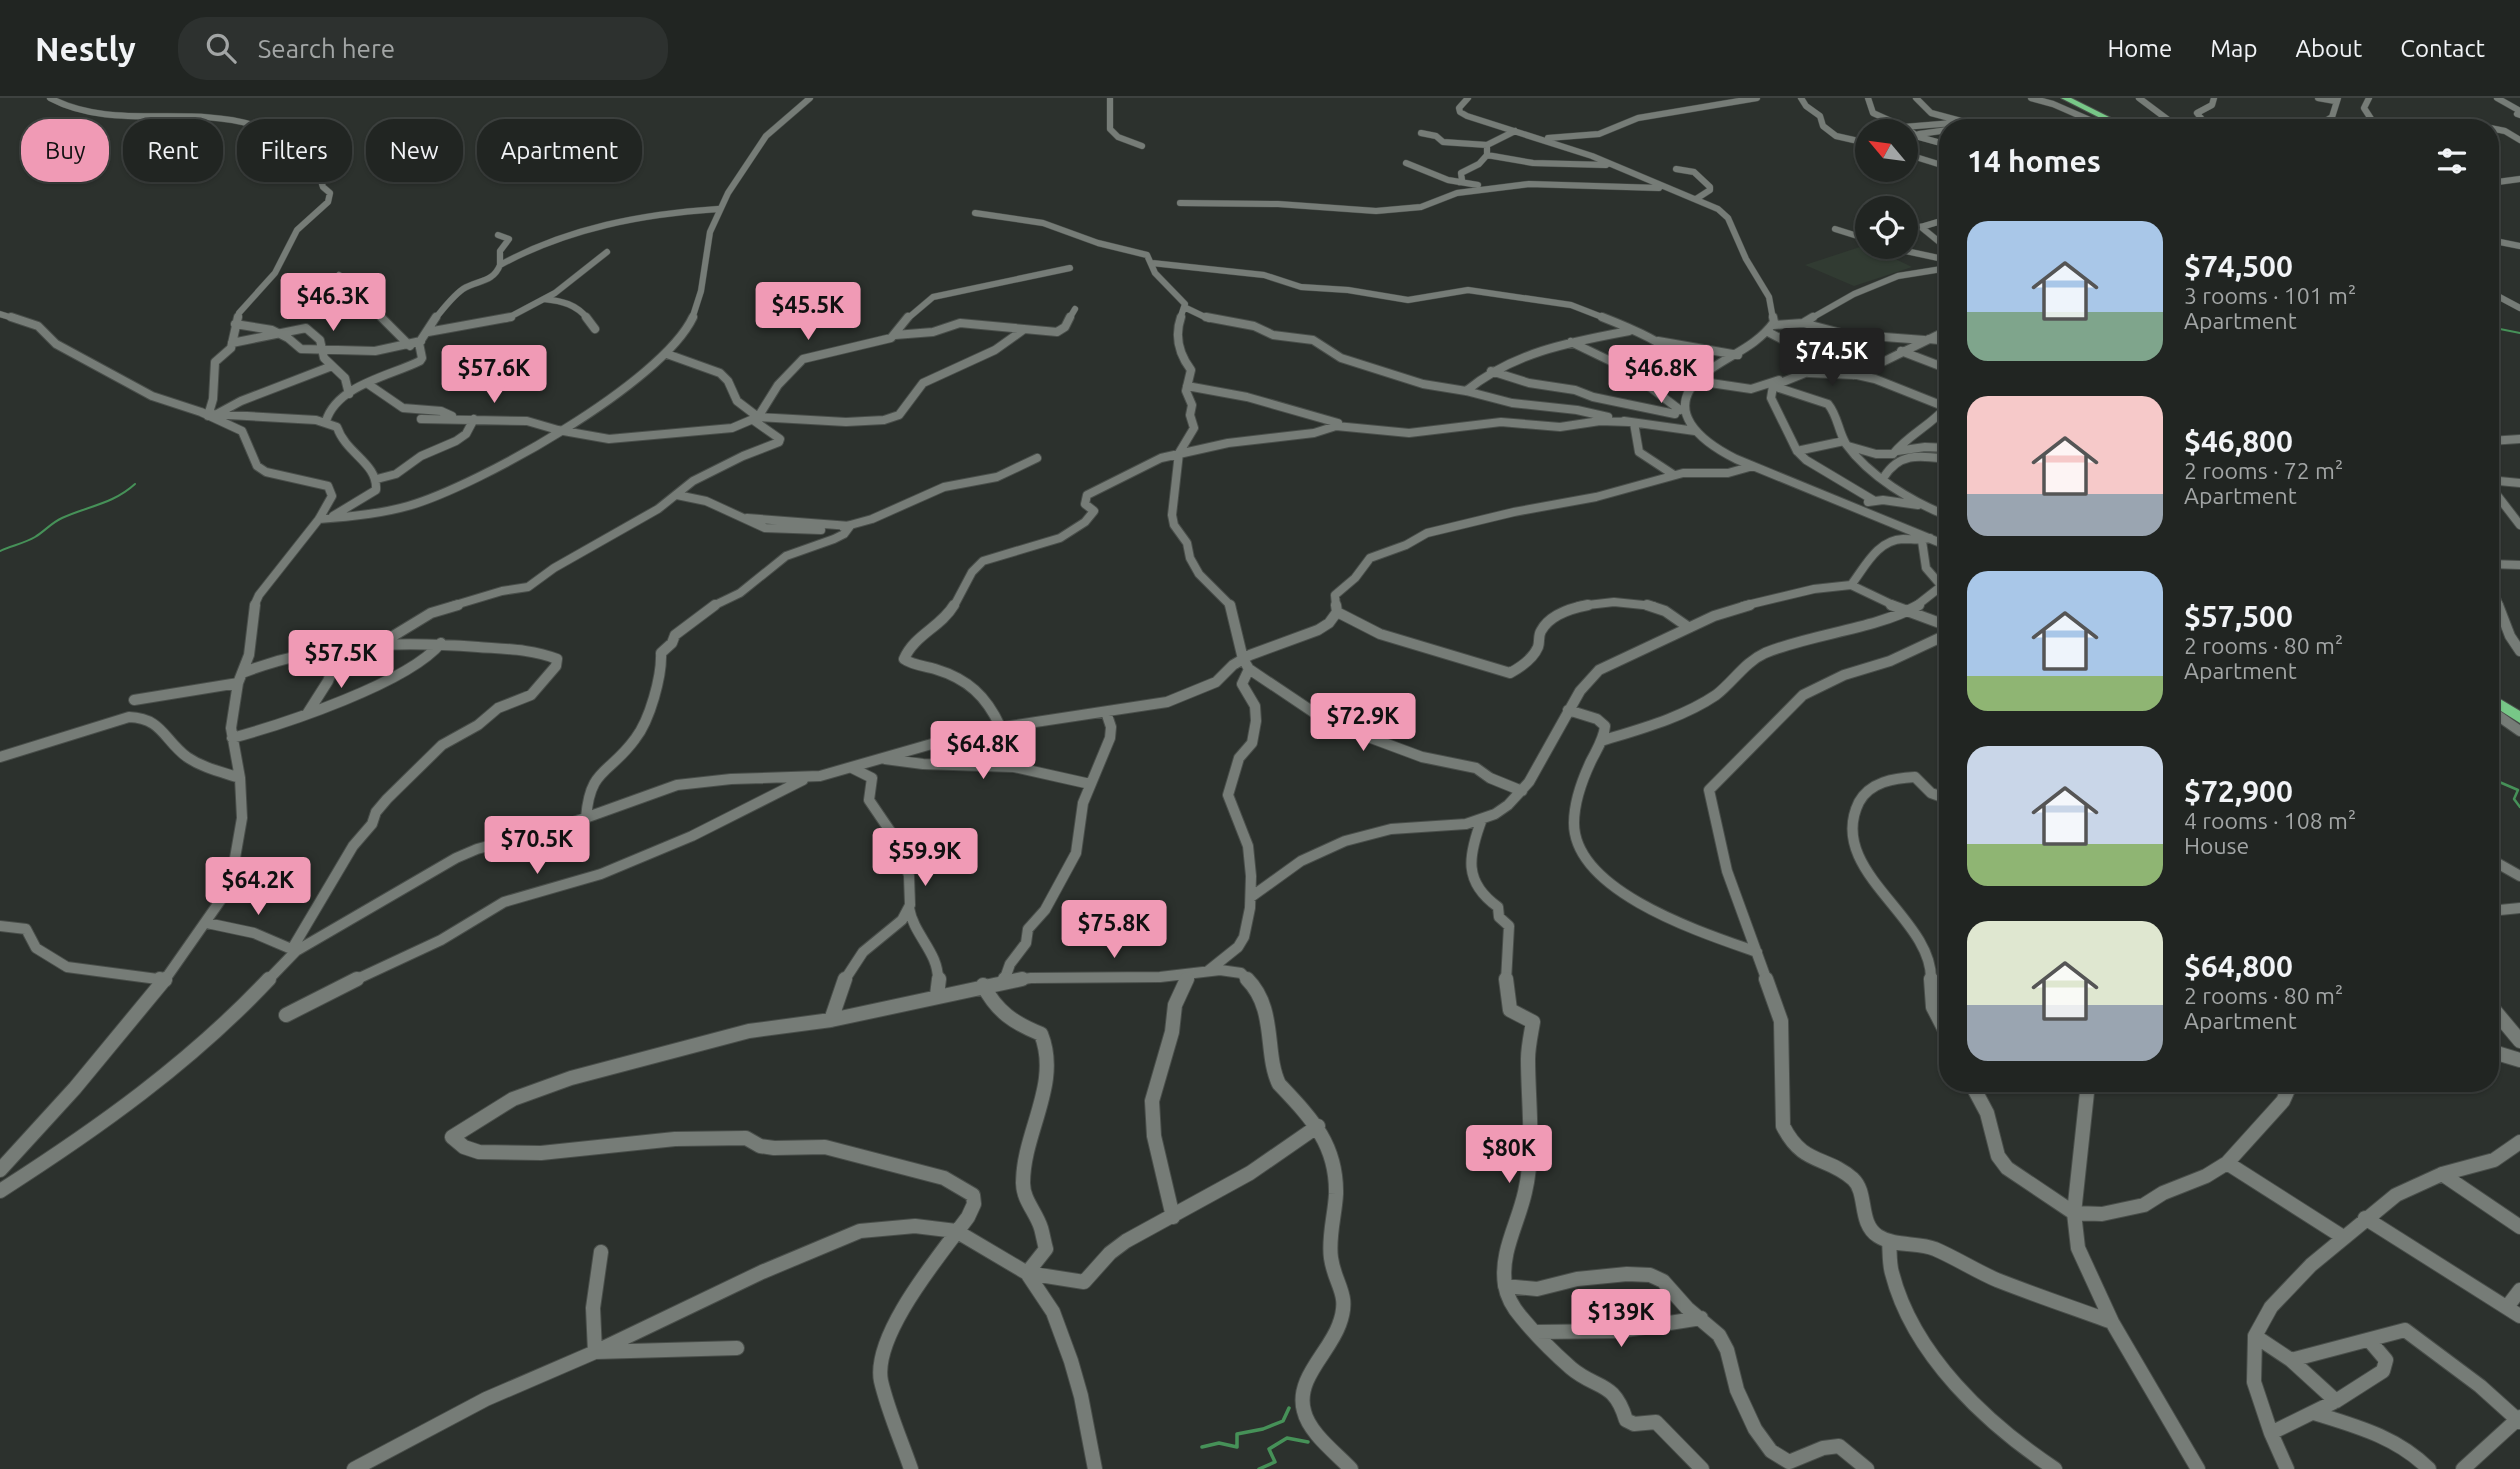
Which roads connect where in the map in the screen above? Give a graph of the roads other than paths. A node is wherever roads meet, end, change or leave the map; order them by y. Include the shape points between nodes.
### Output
1 (50, 98) edge
2 (810, 98) edge
3 (1110, 98) edge
4 (1468, 98) edge
5 (1757, 98) edge
6 (1801, 98) edge
7 (1868, 98) edge
8 (1916, 98) edge
9 (2031, 98) edge
10 (2065, 98) edge
11 (2139, 98) edge
12 (2214, 98) edge
13 (2318, 98) edge
14 (2369, 98) edge
15 (2497, 98) edge
16 (2336, 99) edge
17 (2074, 100) edge
18 (2520, 115) edge
19 (1886, 119) edge
20 (1955, 119) edge
21 (2087, 119) edge
22 (2110, 119) edge
23 (2167, 119) edge
24 (2200, 119) edge
25 (2329, 119) edge
26 (2371, 119) edge
27 (1939, 124) edge
28 (1918, 126) edge
29 (2499, 130) edge
30 (1515, 131) junction
31 (1939, 131) edge
32 (1421, 133) dead end
33 (1918, 135) edge
34 (1918, 136) edge
35 (1542, 138) junction
36 (1855, 140) edge
37 (2520, 140) edge
38 (1939, 142) edge
39 (1488, 145) junction
40 (1142, 146) dead end
41 (1487, 155) junction
42 (1918, 158) edge
43 (1406, 163) dead end
44 (1939, 164) edge
45 (1613, 165) junction
46 (1675, 169) dead end
47 (2520, 179) edge
48 (1459, 182) junction
49 (2499, 182) edge
50 (1495, 187) junction
51 (1668, 189) junction
52 (1696, 200) junction
53 (1180, 203) dead end
54 (718, 209) junction
55 (975, 213) dead end
56 (1939, 221) edge
57 (1933, 223) junction
58 (1939, 225) edge
59 (1918, 227) edge
60 (1922, 227) junction
61 (1835, 229) dead end
62 (1855, 230) edge
63 (1845, 232) junction
64 (498, 235) dead end
65 (1855, 235) edge
66 (2520, 239) edge
67 (2499, 240) edge
68 (1939, 241) edge
69 (2499, 242) edge
70 (2520, 246) edge
71 (607, 252) dead end
72 (1918, 255) edge
73 (1939, 258) edge
74 (1152, 263) junction
75 (500, 265) junction
76 (1070, 268) dead end
77 (1939, 269) edge
78 (340, 275) dead end
79 (2499, 297) edge
80 (544, 299) junction
81 (1186, 308) junction
82 (2520, 308) edge
83 (1075, 309) dead end
84 (0, 314) edge
85 (1802, 323) junction
86 (235, 324) junction
87 (595, 329) dead end
88 (1771, 329) junction
89 (1023, 330) junction
90 (1629, 331) junction
91 (428, 332) junction
92 (278, 334) junction
93 (1939, 334) edge
94 (895, 335) junction
95 (1859, 335) junction
96 (1643, 338) junction
97 (1925, 339) junction
98 (1939, 340) edge
99 (1571, 342) junction
100 (232, 343) junction
101 (406, 343) junction
102 (420, 345) junction
103 (1698, 346) junction
104 (324, 350) junction
105 (1901, 351) junction
106 (667, 354) junction
107 (1674, 355) junction
108 (1738, 355) junction
109 (1817, 357) junction
110 (329, 363) junction
111 (1939, 366) edge
112 (1491, 371) junction
113 (1809, 373) junction
114 (1855, 375) junction
115 (1790, 378) junction
116 (1697, 381) junction
117 (368, 384) junction
118 (1187, 386) junction
119 (1773, 386) junction
120 (1690, 389) junction
121 (1466, 391) junction
122 (349, 394) junction
123 (1939, 403) edge
124 (1680, 410) junction
125 (211, 414) junction
126 (1939, 416) edge
127 (458, 418) junction
128 (756, 418) junction
129 (421, 419) dead end
130 (474, 419) junction
131 (326, 421) junction
132 (1632, 423) junction
133 (1351, 426) junction
134 (1648, 426) junction
135 (558, 430) junction
136 (1695, 430) junction
137 (2520, 439) edge
138 (2499, 440) edge
139 (1845, 443) junction
140 (1939, 448) edge
141 (1797, 451) junction
142 (1897, 451) junction
143 (1179, 453) junction
144 (1037, 458) dead end
145 (1939, 459) edge
146 (1754, 467) junction
147 (1674, 475) junction
148 (1884, 477) junction
149 (377, 480) junction
150 (2499, 481) edge
151 (2520, 483) edge
152 (677, 495) junction
153 (2499, 497) edge
154 (1873, 500) junction
155 (1924, 507) junction
156 (1854, 508) junction
157 (1939, 513) edge
158 (324, 519) junction
159 (850, 526) junction
160 (2520, 526) edge
161 (1926, 540) junction
162 (1939, 544) edge
163 (2499, 564) edge
164 (2520, 565) edge
165 (1939, 579) edge
166 (1851, 585) junction
167 (1939, 592) edge
168 (2499, 606) edge
169 (1337, 612) junction
170 (1908, 613) junction
171 (1939, 623) edge
172 (1688, 627) junction
173 (1939, 638) edge
174 (441, 643) junction
175 (380, 644) junction
176 (344, 646) junction
177 (2520, 651) edge
178 (335, 664) junction
179 (1246, 664) junction
180 (240, 678) junction
181 (134, 700) dead end
182 (2499, 704) edge
183 (1568, 709) junction
184 (1106, 712) junction
185 (2499, 712) edge
186 (307, 714) junction
187 (2499, 716) edge
188 (2520, 719) edge
189 (1000, 726) junction
190 (2520, 731) edge
191 (232, 738) junction
192 (1601, 741) junction
193 (0, 757) edge
194 (882, 759) junction
195 (852, 768) junction
196 (809, 777) junction
197 (240, 778) junction
198 (1090, 784) junction
199 (1522, 792) junction
200 (1939, 797) edge
201 (586, 818) junction
202 (1482, 819) junction
203 (2499, 864) edge
204 (2520, 876) edge
205 (1251, 897) junction
206 (909, 907) junction
207 (2520, 908) edge
208 (2499, 910) edge
209 (207, 923) junction
210 (0, 926) edge
211 (294, 950) junction
212 (1757, 952) junction
213 (1208, 971) junction
214 (1189, 974) junction
215 (165, 980) junction
216 (1004, 982) junction
217 (983, 985) junction
218 (937, 995) junction
219 (286, 1016) dead end
220 (2499, 1016) edge
221 (1939, 1017) edge
222 (831, 1020) junction
223 (2520, 1041) edge
224 (2499, 1054) edge
225 (2520, 1060) edge
226 (1976, 1092) edge
227 (2087, 1092) edge
228 (2287, 1092) edge
229 (1318, 1126) junction
230 (2520, 1142) edge
231 (5, 1157) edge
232 (2227, 1163) junction
233 (0, 1170) edge
234 (2442, 1174) junction
235 (0, 1191) edge
236 (2074, 1213) junction
237 (1173, 1217) junction
238 (2365, 1218) junction
239 (2520, 1227) edge
240 (956, 1231) junction
241 (2343, 1237) junction
242 (1889, 1241) junction
243 (601, 1252) dead end
244 (1027, 1273) junction
245 (1505, 1286) junction
246 (2520, 1290) edge
247 (2507, 1307) junction
248 (2520, 1316) edge
249 (1701, 1318) junction
250 (2112, 1322) junction
251 (1536, 1332) junction
252 (2255, 1336) junction
253 (2369, 1340) junction
254 (737, 1348) dead end
255 (595, 1352) junction
256 (2291, 1360) junction
257 (2336, 1401) junction
258 (2314, 1413) junction
259 (2519, 1420) edge
260 (2271, 1433) junction
261 (354, 1469) edge
262 (911, 1469) edge
263 (1094, 1469) edge
264 (1351, 1469) edge
265 (1702, 1469) edge
266 (1867, 1469) edge
267 (2055, 1469) edge
268 (2198, 1469) edge
269 (2287, 1469) edge
270 (2429, 1469) edge
271 (2463, 1469) edge

1 - 86 street via 62,106 92,111 210,117 253,125 314,159 323,187 330,193 328,202 298,230 279,268 239,313
2 - 54 street via 767,134
3 - 40 street via 1110,129
4 - 30 street via 1459,108 1463,115
5 - 35 street via 1638,118 1599,134
6 - 36 street via 1821,116 1823,126
7 - 19 street via 1873,113
8 - 20 street via 1928,111
9 - 21 street
10 - 17 highway
11 - 23 street
12 - 24 street via 2212,105 2196,114
13 - 16 street
14 - 26 street via 2364,108
15 - 18 street
16 - 25 street
17 - 22 highway
27 - 28 street
29 - 37 street
30 - 35 street
30 - 39 street
31 - 33 street
32 - 39 street via 1443,142
34 - 38 street
35 - 45 street
39 - 41 street
41 - 45 street via 1533,163
41 - 48 street via 1461,173
42 - 44 street
43 - 48 street
45 - 51 street
46 - 52 street via 1694,172 1710,187
47 - 49 street
48 - 50 street
50 - 51 street via 1539,183
50 - 53 street via 1449,195 1429,205 1376,211
51 - 52 street
52 - 88 street via 1728,218 1772,304
54 - 75 street via 606,223
54 - 106 street via 698,307
55 - 74 street via 1043,223 1147,255
56 - 57 street
57 - 58 street
57 - 60 street
59 - 60 street
60 - 68 street
61 - 63 street
62 - 63 street
63 - 65 street
64 - 75 street via 509,239 499,257
66 - 67 street
69 - 70 street
71 - 80 street
72 - 73 street
74 - 81 street
74 - 90 street via 1264,275 1301,287 1408,300 1463,290 1571,304
75 - 91 street via 488,280 463,289
76 - 94 street via 937,295 910,314
77 - 85 street via 1884,281
78 - 101 street via 358,288
79 - 82 street
80 - 87 street via 581,310
80 - 91 street via 497,322
81 - 118 street via 1178,320 1178,349 1191,370
81 - 121 street via 1211,320 1313,340 1328,352 1409,380
83 - 89 street via 1062,330
84 - 125 street via 38,326 55,344 152,396
85 - 88 street
85 - 95 street
86 - 92 street via 259,325
86 - 100 street
88 - 108 street
88 - 109 street
89 - 94 street via 960,323 933,332
89 - 128 street via 995,350 923,383 893,418 846,422
90 - 96 street
90 - 99 street
91 - 102 street
92 - 100 street
92 - 104 street via 296,341 299,349
92 - 104 street via 306,328 318,337
93 - 97 street
94 - 128 street via 803,359
95 - 97 street
95 - 114 street via 1863,355
96 - 103 street
96 - 107 street
97 - 98 street
97 - 105 street
99 - 112 street
99 - 124 street via 1625,368
100 - 125 street via 215,362
101 - 102 street
101 - 104 street via 375,351
102 - 117 street via 419,361
103 - 107 street
103 - 108 street
104 - 110 street
105 - 111 street
105 - 114 street
106 - 128 street via 720,373 737,401
106 - 135 street via 618,393
107 - 120 street
108 - 116 street
109 - 113 street
109 - 114 street
110 - 122 street via 347,382
110 - 125 street via 310,376
112 - 121 street
112 - 124 street via 1593,397
113 - 114 street
113 - 115 street
114 - 123 street
115 - 116 street via 1751,388
115 - 119 street
116 - 120 street
117 - 122 street
117 - 127 street via 403,408 441,411
118 - 133 street via 1238,394
118 - 143 street via 1194,428
119 - 139 street via 1828,404
119 - 141 street via 1771,398
120 - 124 street
121 - 132 street
122 - 131 street via 328,410
124 - 134 street
124 - 136 street
125 - 131 street
125 - 158 street via 242,431 257,466 266,472 328,486 332,496
126 - 142 street via 1903,441
127 - 129 street
127 - 130 street
128 - 135 street via 721,431 625,439
128 - 152 street via 779,442 701,477
130 - 135 street via 527,421
130 - 149 street via 466,435
131 - 149 street via 337,427 342,441
132 - 133 street via 1493,423 1409,433
132 - 134 street
132 - 147 street via 1639,452
133 - 143 street
134 - 136 street
135 - 158 street via 438,495 409,506
136 - 146 street via 1707,442
137 - 138 street
139 - 141 street
139 - 142 street via 1876,454
139 - 148 street via 1862,463
140 - 142 street
141 - 154 street
143 - 179 street via 1174,525 1199,574 1230,604
143 - 189 street via 1150,461 1087,495 1084,504 1094,511 1083,526 1030,550 977,565 943,621 905,654 907,662 951,673 974,687
144 - 159 street via 997,477 944,487
145 - 148 street via 1901,458
146 - 147 street
146 - 156 street
147 - 169 street via 1596,497 1427,533 1370,558 1356,578 1335,595
148 - 155 street
149 - 158 street via 372,493
150 - 151 street
152 - 159 street via 747,518
152 - 175 street via 528,587 431,612
153 - 160 street
154 - 155 street
154 - 156 street
155 - 157 street
156 - 161 street
158 - 180 street via 259,595 249,655
159 - 201 street via 834,539 786,556 675,635 661,653 662,673 640,732 593,782
161 - 162 street
161 - 165 street via 1922,561
161 - 166 street via 1900,539 1884,546 1870,557
163 - 164 street
166 - 170 street
166 - 172 street via 1737,608
167 - 170 street
168 - 177 street
169 - 172 street via 1380,634 1510,673 1537,649 1540,632 1549,623 1586,604 1619,601 1650,605
169 - 179 street via 1312,633
170 - 171 street
170 - 192 street via 1765,653 1711,698
172 - 183 street via 1599,670
173 - 212 street via 1803,695 1714,782 1709,796 1727,871
174 - 175 street
174 - 186 street via 424,662
174 - 211 street via 542,654 557,659 556,666 531,695 498,708 442,745 387,799
175 - 176 street
175 - 178 street
176 - 178 street
176 - 180 street via 293,654
178 - 186 street
179 - 184 street via 1180,697
179 - 199 street via 1328,722 1422,757 1476,768
179 - 205 street via 1242,684 1255,706 1256,721 1252,743 1239,758 1228,794 1246,837
180 - 181 street
180 - 191 street
182 - 188 highway
183 - 192 street via 1602,722
183 - 199 street
184 - 189 street
184 - 198 street via 1110,738
185 - 188 street
186 - 191 street
187 - 190 street
189 - 194 street
191 - 197 street
192 - 212 street via 1579,795 1573,827 1572,836 1585,858 1653,911
193 - 197 street via 143,716 183,754
194 - 195 street
194 - 198 street via 917,765 1037,770
195 - 196 street
195 - 206 street via 872,778 869,800 904,853
196 - 201 street via 677,785
196 - 219 street via 692,836 601,874 504,902 441,940
197 - 209 street via 242,818 235,858
198 - 216 street via 1076,853 1045,910 1028,929 1026,943 1010,964
199 - 202 street
200 - 221 street via 1915,777 1888,781 1871,787 1851,820 1852,836 1865,865 1930,961 1931,1001
201 - 211 street via 456,858
202 - 205 street via 1445,827 1391,829 1345,841 1301,861
202 - 245 street via 1471,846 1470,867 1480,893 1497,907 1497,914 1509,926 1505,969 1510,1010 1533,1022 1528,1057 1529,1172 1505,1253
203 - 204 street
205 - 213 street via 1242,940
206 - 218 street via 913,929 934,956
206 - 222 street via 900,922 855,963 838,991
207 - 208 street
209 - 211 street via 254,933
209 - 215 street
210 - 215 street via 26,929 36,948 67,967
211 - 235 street via 243,1007 171,1072 86,1136
212 - 242 street via 1783,1032 1783,1126 1801,1152 1856,1182 1866,1221 1876,1235
213 - 214 street
213 - 229 street via 1241,973 1255,987 1270,1029 1275,1076
214 - 216 street
214 - 237 street via 1175,1005 1152,1101 1154,1136
215 - 231 street via 75,1088
216 - 217 street
217 - 218 street
217 - 244 street via 1004,1017 1041,1034 1049,1054 1023,1183 1046,1249
218 - 222 street
220 - 223 street
222 - 240 street via 709,1040 551,1083 492,1110 453,1137 479,1152 541,1153 722,1137 746,1138 774,1148 825,1147 919,1169 960,1186 972,1195 974,1204
224 - 225 street
226 - 236 street via 1987,1113 1998,1156 2007,1168
227 - 236 street
228 - 232 street
229 - 237 street via 1251,1173
229 - 264 street via 1335,1169 1330,1247 1344,1310 1305,1384 1302,1400 1313,1428
230 - 234 street via 2494,1160
231 - 233 street
232 - 236 street via 2144,1205 2122,1212
232 - 241 street
234 - 238 street via 2396,1195
234 - 239 street
236 - 250 street via 2078,1248
237 - 244 street via 1110,1253 1084,1282
238 - 241 street
238 - 247 street
240 - 244 street
240 - 255 street via 915,1226 860,1231
240 - 262 street via 904,1304 881,1358 881,1380
241 - 252 street via 2271,1307
242 - 250 street via 1932,1248 1995,1279
242 - 267 street via 1887,1260 1895,1288 1939,1361 1995,1424
243 - 255 street via 593,1308
244 - 263 street via 1053,1312 1070,1361
245 - 249 street via 1538,1289 1641,1273 1668,1284
245 - 251 street via 1512,1305
246 - 247 street
247 - 248 street
249 - 251 street via 1626,1331
249 - 266 street via 1722,1338 1741,1400 1763,1443 1775,1455 1788,1462 1819,1447 1839,1446
250 - 268 street
251 - 265 street via 1572,1368 1616,1395 1626,1420 1656,1422
252 - 256 street
252 - 260 street via 2254,1382
253 - 256 street
253 - 257 street via 2386,1366
253 - 259 street via 2394,1330 2413,1334
254 - 255 street
255 - 261 street via 486,1399
256 - 257 street
257 - 258 street
258 - 260 street
258 - 270 street via 2398,1444
259 - 271 street
260 - 269 street

